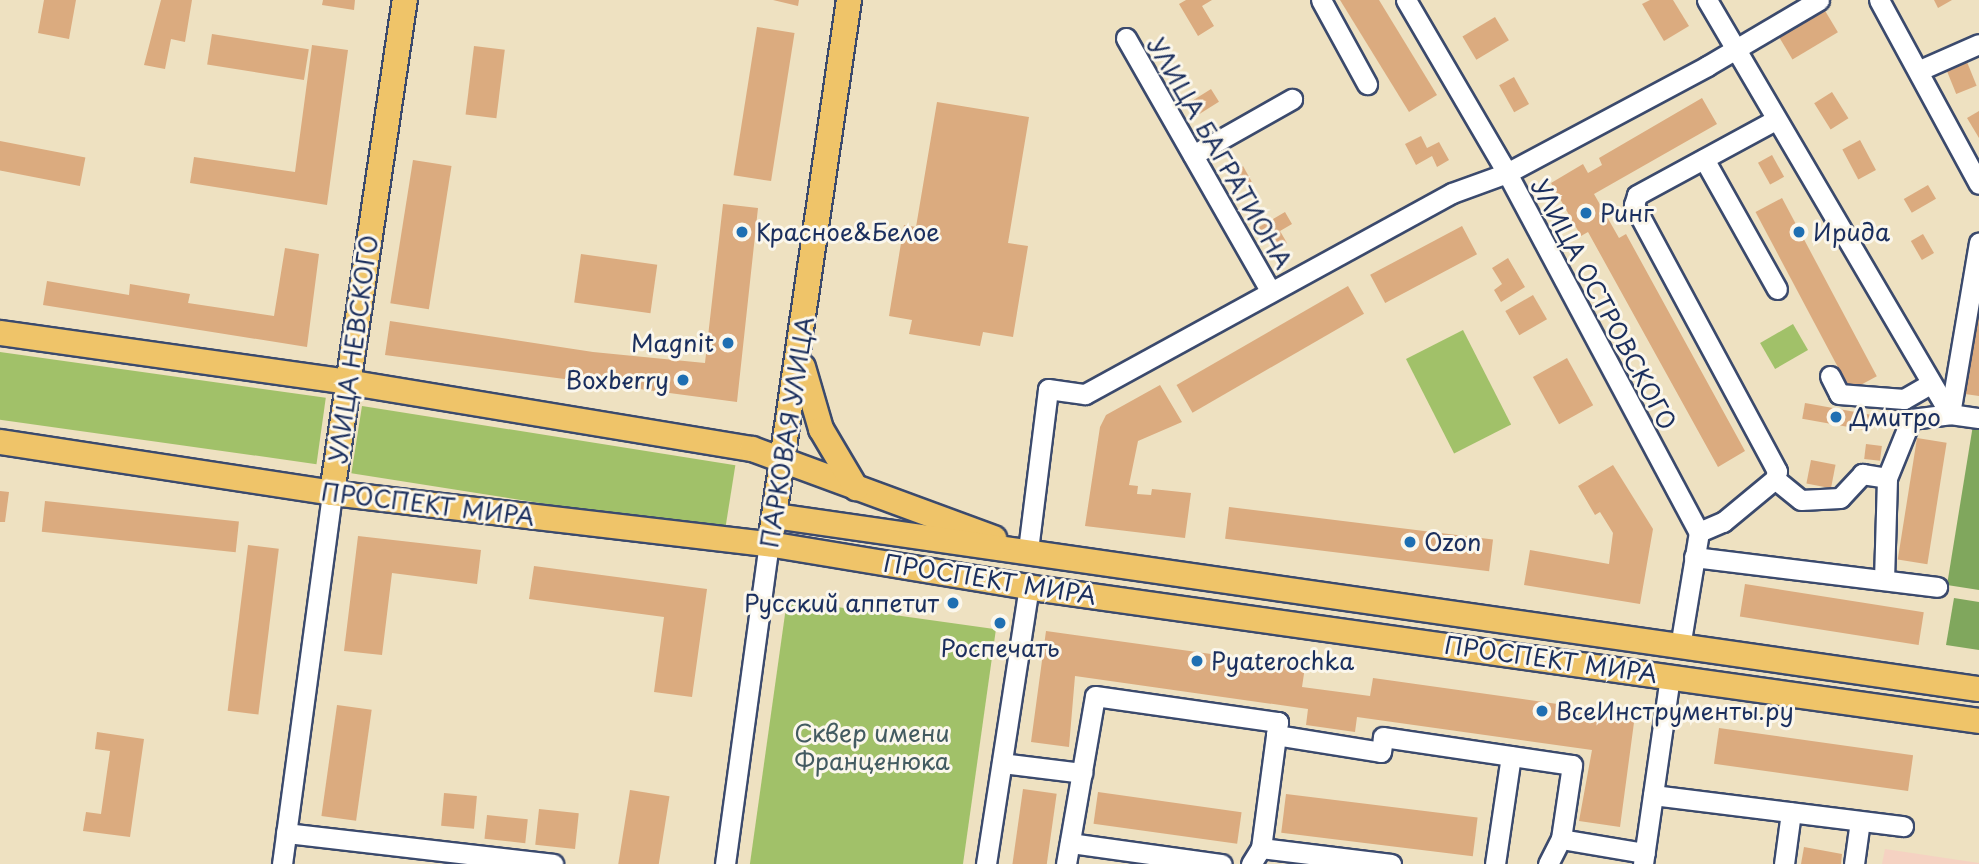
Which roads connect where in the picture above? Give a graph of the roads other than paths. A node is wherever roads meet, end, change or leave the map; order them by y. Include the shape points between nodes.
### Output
1 (405, 0) edge
2 (849, 0) edge
3 (1321, 0) edge
4 (1406, 0) edge
5 (1707, 0) edge
6 (1819, 0) edge
7 (1879, 0) edge
8 (1126, 38) dead end
9 (1979, 44) edge
10 (1733, 47) junction
11 (1920, 70) junction
12 (1367, 84) dead end
13 (1292, 99) dead end
14 (1775, 120) junction
15 (1193, 155) junction
16 (1703, 159) junction
17 (1507, 173) junction
18 (1979, 184) edge
19 (1979, 242) edge
20 (1777, 289) dead end
21 (1271, 292) junction
22 (0, 333) edge
23 (800, 356) junction
24 (1830, 376) dead end
25 (347, 382) junction
26 (1930, 384) junction
27 (1950, 414) junction
28 (1979, 418) edge
29 (0, 442) edge
30 (785, 462) junction
31 (1887, 478) junction
32 (1775, 480) junction
33 (856, 488) junction
34 (332, 493) junction
35 (775, 516) junction
36 (1699, 532) junction
37 (769, 544) junction
38 (1038, 554) junction
39 (1695, 557) junction
40 (1884, 580) junction
41 (1029, 587) junction
42 (1937, 587) dead end
43 (1679, 647) junction
44 (1670, 676) junction
45 (1979, 690) edge
46 (1979, 721) edge
47 (1276, 735) junction
48 (1511, 756) junction
49 (1002, 763) junction
50 (1082, 773) junction
51 (1653, 795) junction
52 (1791, 812) junction
53 (1860, 821) junction
54 (1903, 826) dead end
55 (286, 833) junction
56 (1561, 839) junction
57 (1070, 843) junction
58 (1256, 856) edge
59 (1644, 859) edge
60 (282, 864) edge
61 (553, 864) edge
62 (725, 864) edge
63 (986, 864) edge
64 (1066, 864) edge
65 (1222, 864) edge
66 (1391, 864) edge
67 (1495, 864) edge
68 (1548, 864) edge
69 (1784, 864) edge
70 (1854, 864) edge

1 - 25 main road, УЛИЦА НЕВСКОГО
2 - 23 main road, ПАРКОВАЯ УЛИЦА
3 - 12 street
4 - 17 street, УЛИЦА ОСТРОВСКОГО
5 - 10 street
6 - 10 street
7 - 11 street
8 - 15 street, УЛИЦА БАГРАТИОНА
9 - 11 street
10 - 14 street
10 - 17 street via 1707,66
11 - 18 street
13 - 15 street
14 - 16 street
14 - 26 street
15 - 21 street, УЛИЦА БАГРАТИОНА
16 - 20 street
16 - 32 street via 1637,195 1634,205 1777,471
17 - 21 street via 1452,193
17 - 36 street, УЛИЦА ОСТРОВСКОГО
19 - 27 street
21 - 38 street via 1085,394 1048,390
22 - 25 main road, ПРОСПЕКТ МИРА
23 - 30 main road, ПАРКОВАЯ УЛИЦА
23 - 33 main road via 821,429
24 - 26 street via 1839,394 1904,399
25 - 30 main road, ПРОСПЕКТ МИРА via 752,449
25 - 34 main road, УЛИЦА НЕВСКОГО
26 - 27 street
27 - 28 street
27 - 31 street via 1911,419
29 - 34 main road, ПРОСПЕКТ МИРА
30 - 33 main road, ПРОСПЕКТ МИРА
30 - 35 main road, ПАРКОВАЯ УЛИЦА
31 - 32 street via 1862,474 1840,498 1801,500
31 - 40 street
32 - 36 street via 1723,522
33 - 38 main road, ПРОСПЕКТ МИРА
34 - 37 main road, ПРОСПЕКТ МИРА
34 - 55 street, УЛИЦА НЕВСКОГО
35 - 37 main road, ПАРКОВАЯ УЛИЦА
35 - 38 main road, ПРОСПЕКТ МИРА
36 - 39 street
37 - 41 main road, ПРОСПЕКТ МИРА
37 - 62 street, ПАРКОВАЯ УЛИЦА
38 - 43 main road, ПРОСПЕКТ МИРА
39 - 40 street
39 - 43 street
40 - 42 street
41 - 44 main road, ПРОСПЕКТ МИРА
41 - 49 street
43 - 45 main road, ПРОСПЕКТ МИРА
44 - 46 main road, ПРОСПЕКТ МИРА
44 - 51 street
47 - 48 street via 1381,752 1383,737
47 - 50 street via 1278,722 1096,696
47 - 58 street
48 - 56 street via 1572,765
48 - 67 street
49 - 50 street
49 - 63 street
50 - 57 street
51 - 52 street
51 - 59 street
52 - 53 street
52 - 69 street
53 - 54 street
53 - 70 street
55 - 60 street, УЛИЦА НЕВСКОГО
55 - 61 street
56 - 59 street
56 - 68 street
57 - 64 street
57 - 65 street
58 - 66 street

